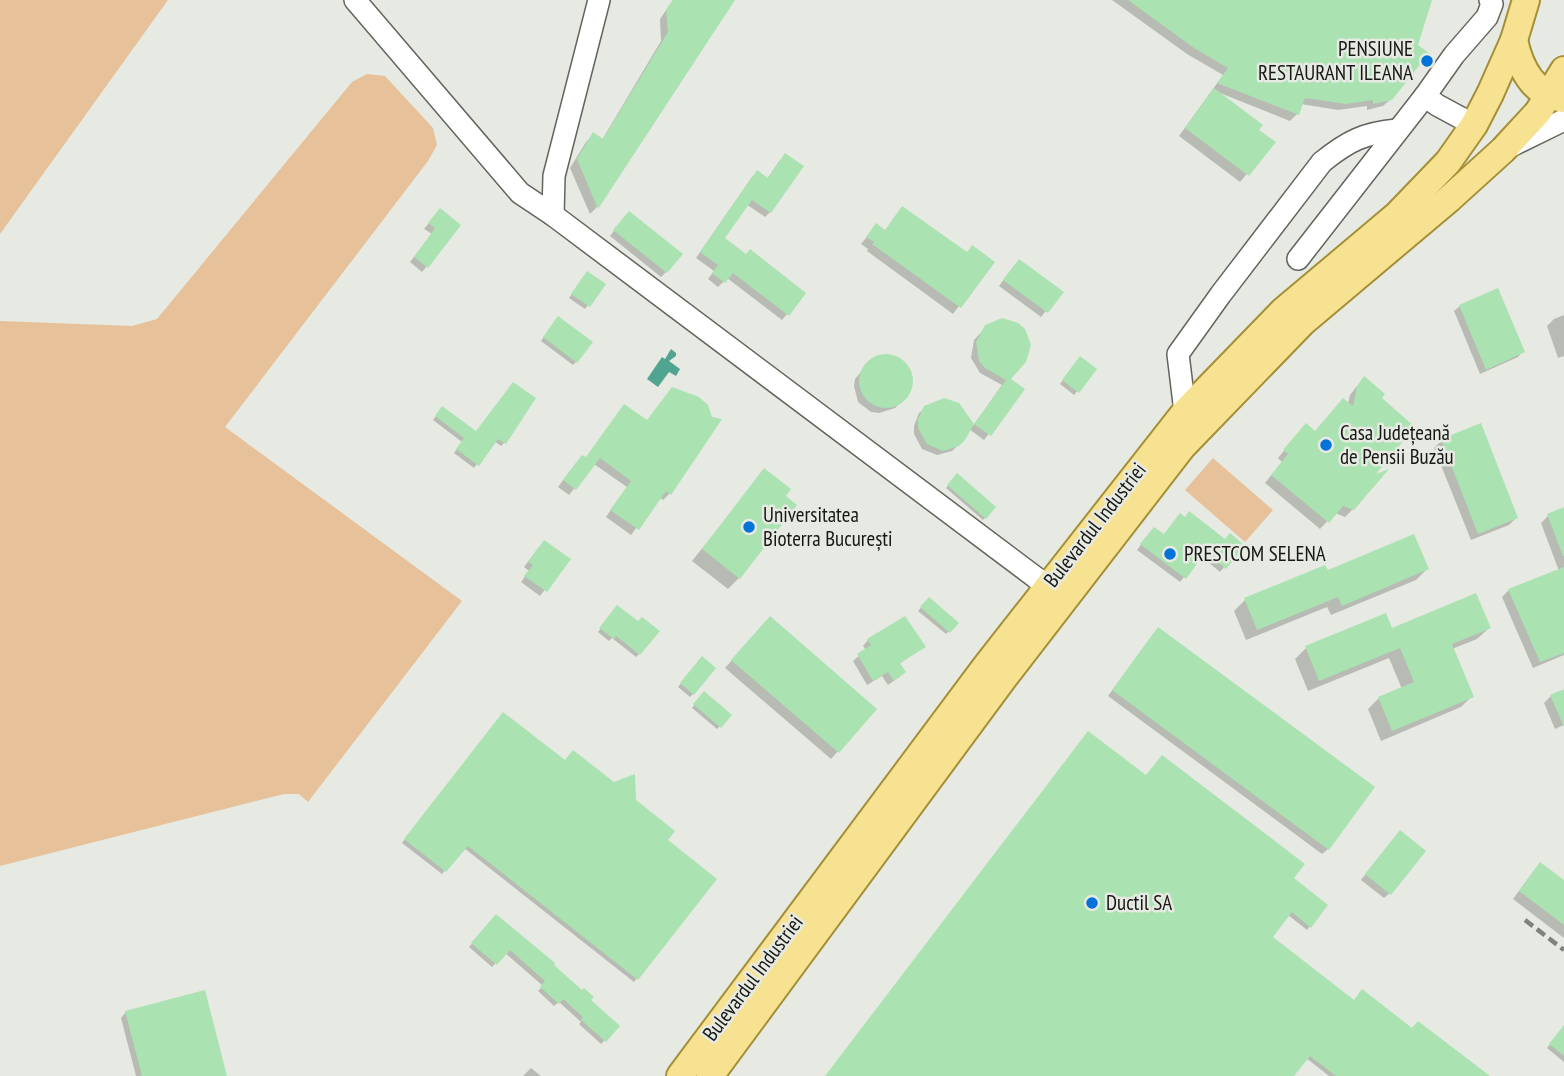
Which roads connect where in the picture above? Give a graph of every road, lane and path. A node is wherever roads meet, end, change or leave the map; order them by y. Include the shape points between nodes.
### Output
1 (355, 0) edge
2 (599, 0) edge
3 (1490, 0) edge
4 (1528, 3) edge
5 (1514, 40) junction
6 (1564, 70) edge
7 (1425, 96) junction
8 (1557, 98) edge
9 (1564, 120) edge
10 (1474, 125) junction
11 (1397, 130) junction
12 (1503, 150) junction
13 (553, 215) junction
14 (1297, 260) dead end
15 (1185, 412) junction
16 (1055, 592) junction
17 (680, 1076) edge
18 (710, 1076) edge

1 - 13 street via 520,193
2 - 13 street via 554,176
3 - 7 street via 1487,17
4 - 5 main road, Bulevardul Industriei
5 - 8 main road via 1524,72
5 - 10 main road, Bulevardul Industriei
6 - 8 main road, Bulevardul Industriei
7 - 10 street
7 - 11 street
8 - 12 main road, Bulevardul Industriei
9 - 12 street
10 - 15 main road, Bulevardul Industriei via 1428,184 1283,311
11 - 14 street
11 - 15 street via 1355,139 1322,162 1221,294 1178,354
12 - 16 main road, Bulevardul Industriei via 1303,322 1182,447
13 - 16 street
15 - 16 main road, Bulevardul Industriei
16 - 17 main road, Bulevardul Industriei
16 - 18 main road, Bulevardul Industriei

